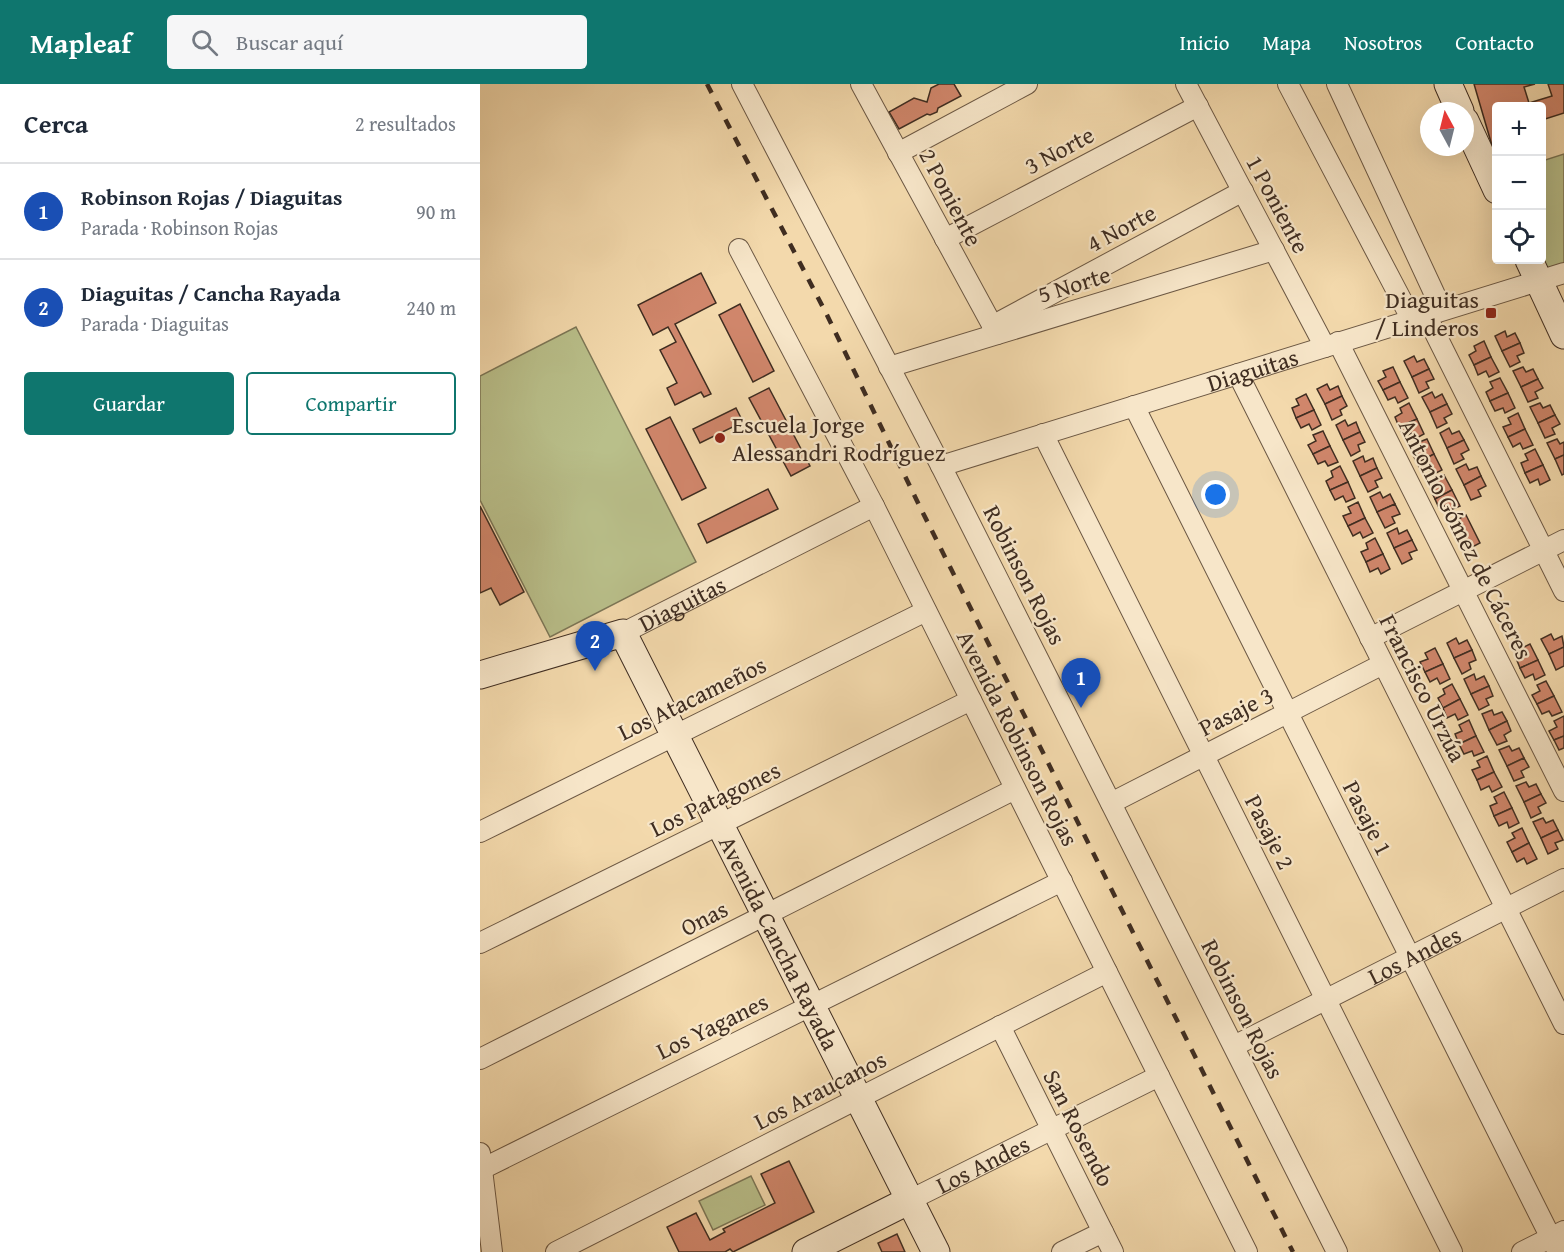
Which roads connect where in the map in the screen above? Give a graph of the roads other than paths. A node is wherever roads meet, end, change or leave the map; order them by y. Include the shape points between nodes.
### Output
1 (742, 84) edge
2 (861, 84) edge
3 (1027, 84) edge
4 (1186, 84) edge
5 (1288, 84) edge
6 (1337, 84) edge
7 (1448, 84) edge
8 (1456, 102) edge
9 (1198, 106) junction
10 (1474, 141) edge
11 (898, 153) junction
12 (1492, 179) edge
13 (1243, 191) junction
14 (945, 239) junction
15 (738, 249) dead end
16 (1274, 250) junction
17 (1534, 270) edge
18 (1564, 273) edge
19 (1427, 315) junction
20 (994, 330) junction
21 (1564, 335) edge
22 (1332, 345) junction
23 (889, 367) junction
24 (1238, 374) junction
25 (1134, 406) junction
26 (1043, 434) junction
27 (941, 466) junction
28 (874, 506) junction
29 (1564, 540) edge
30 (1544, 550) junction
31 (1463, 591) junction
32 (1564, 591) edge
33 (926, 611) junction
34 (623, 633) junction
35 (1370, 638) junction
36 (1383, 664) junction
37 (480, 675) edge
38 (971, 700) junction
39 (1287, 713) junction
40 (675, 735) junction
41 (1204, 756) junction
42 (1016, 789) junction
43 (1564, 791) edge
44 (1111, 803) junction
45 (720, 825) junction
46 (480, 832) edge
47 (1564, 879) edge
48 (1062, 881) junction
49 (1506, 909) junction
50 (766, 915) junction
51 (480, 944) edge
52 (1410, 957) junction
53 (1107, 972) junction
54 (1326, 999) junction
55 (812, 1005) junction
56 (1564, 1024) edge
57 (1000, 1026) junction
58 (1233, 1046) junction
59 (480, 1059) edge
60 (1159, 1076) junction
61 (859, 1099) junction
62 (1052, 1129) junction
63 (481, 1161) edge
64 (910, 1200) junction
65 (1103, 1232) junction
66 (1557, 1240) edge
67 (492, 1252) edge
68 (556, 1252) edge
69 (806, 1252) edge
70 (936, 1252) edge
71 (1062, 1252) edge
72 (1113, 1252) edge
73 (1247, 1252) edge
74 (1337, 1252) edge
75 (1452, 1252) edge
76 (1522, 1252) edge

1 - 23 street, Robinson Rojas
2 - 11 street, 2 Poniente
3 - 11 street
4 - 9 street, 1 Poniente
5 - 19 street
6 - 19 street
7 - 8 street
9 - 13 street, 1 Poniente
9 - 14 street, 3 Norte
10 - 12 street
11 - 14 street, 2 Poniente
13 - 16 street, 1 Poniente
13 - 20 street, 4 Norte
14 - 20 street, 2 Poniente
15 - 28 street, Avenida Robinson Rojas
16 - 20 street, 5 Norte
16 - 22 street, 1 Poniente
17 - 18 street, Diaguitas
17 - 19 street, Diaguitas
17 - 21 street
19 - 22 street, Diaguitas
19 - 30 street
20 - 23 street, 5 Norte
22 - 24 street, Diaguitas
22 - 31 street, Antonio Gómez de Cáceres
23 - 27 street, Robinson Rojas
24 - 25 street, Diaguitas
24 - 35 street, Francisco Urzúa
25 - 26 street, Diaguitas
25 - 39 street, Pasaje 1
26 - 27 street, Diaguitas
26 - 41 street, Pasaje 2
27 - 44 street, Robinson Rojas
28 - 33 street, Avenida Robinson Rojas
28 - 34 street, Diaguitas
29 - 30 street
30 - 31 street
30 - 32 street
31 - 35 street
31 - 43 street, Antonio Gómez de Cáceres
33 - 38 street, Avenida Robinson Rojas
33 - 40 street, Los Atacameños
34 - 37 street, Diaguitas
34 - 40 street, Avenida Cancha Rayada
35 - 36 street, Francisco Urzúa
36 - 39 street, Pasaje 3
36 - 49 street, Francisco Urzúa
38 - 42 street, Avenida Robinson Rojas
38 - 45 street, Los Patagones
39 - 41 street, Pasaje 3
39 - 52 street, Pasaje 1
40 - 45 street, Avenida Cancha Rayada
40 - 46 street, Los Atacameños
41 - 44 street, Pasaje 3
41 - 54 street, Pasaje 2
42 - 48 street, Avenida Robinson Rojas
42 - 50 street, Onas
44 - 58 street, Robinson Rojas
45 - 50 street, Avenida Cancha Rayada
45 - 51 street, Los Patagones
47 - 49 street, Los Andes
48 - 53 street, Avenida Robinson Rojas
48 - 55 street, Los Yaganes
49 - 52 street, Los Andes
49 - 56 street, Francisco Urzúa
50 - 55 street, Avenida Cancha Rayada
50 - 59 street, Onas
52 - 54 street, Los Andes
52 - 66 street, Pasaje 1
53 - 57 street, Los Araucanos
53 - 60 street, Avenida Robinson Rojas
54 - 58 street, Los Andes
54 - 75 street, Pasaje 2
55 - 61 street, Avenida Cancha Rayada
55 - 63 street, Los Yaganes
57 - 61 street, Los Araucanos
57 - 62 street, San Rosendo
58 - 74 street, Robinson Rojas
60 - 62 street, Los Andes
60 - 73 street, Avenida Robinson Rojas
61 - 64 street, Avenida Cancha Rayada
61 - 68 street, Los Araucanos
62 - 64 street, Los Andes
62 - 65 street, San Rosendo
63 - 67 street
64 - 69 street, Los Andes
64 - 70 street, Avenida Cancha Rayada
65 - 71 street
65 - 72 street, San Rosendo
66 - 76 street

